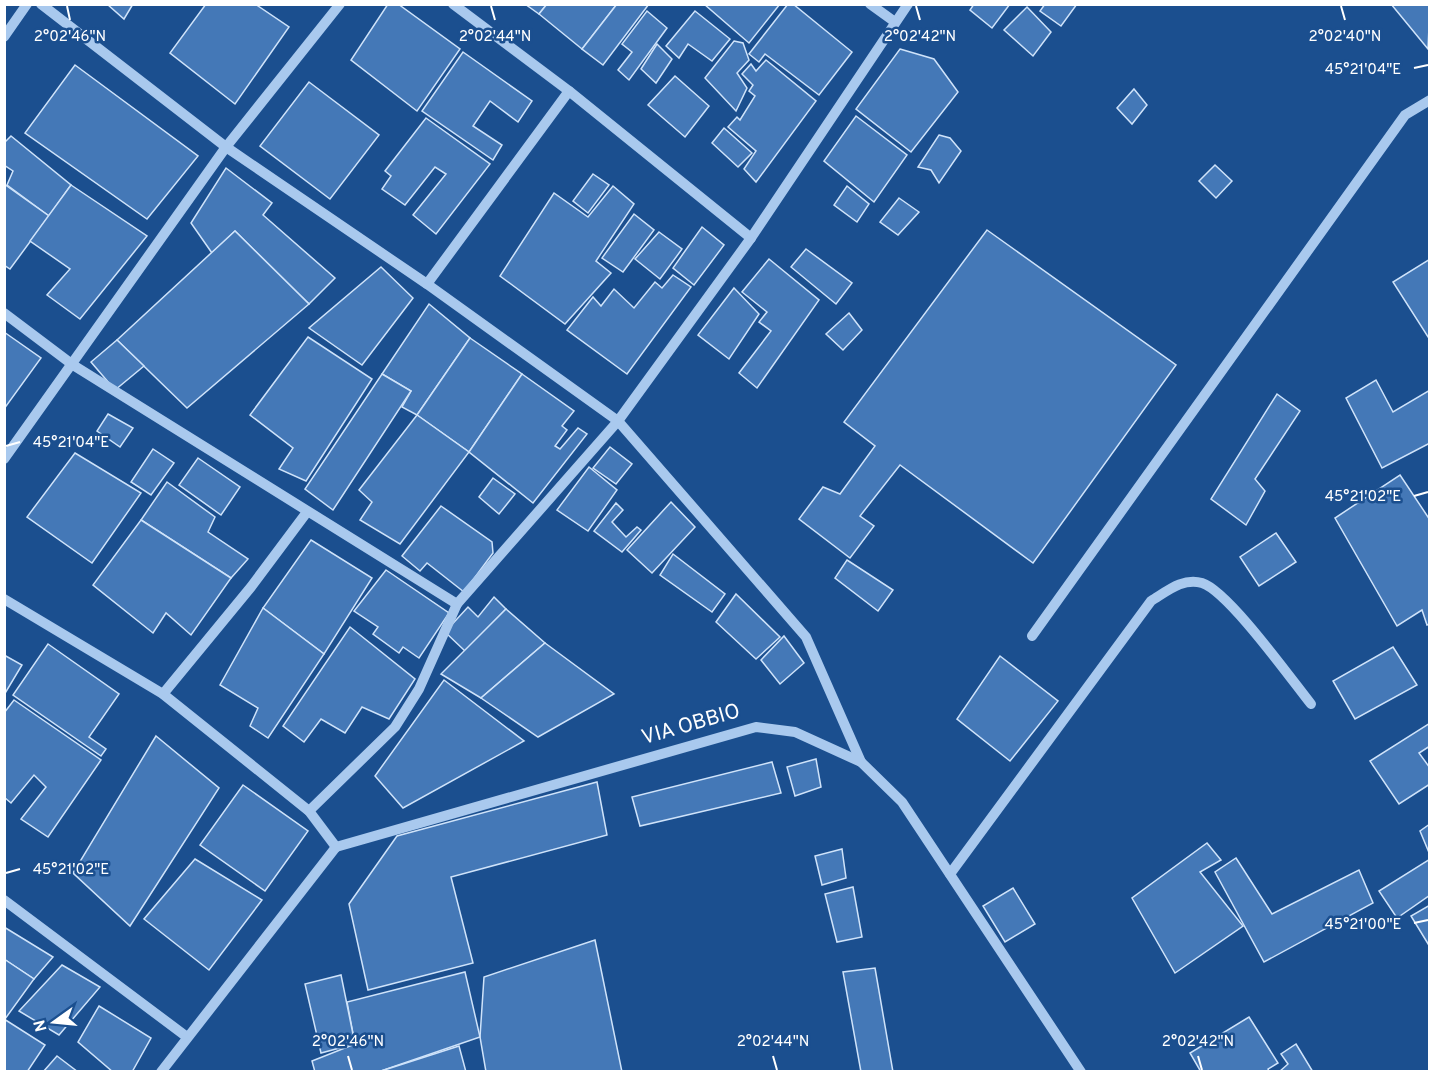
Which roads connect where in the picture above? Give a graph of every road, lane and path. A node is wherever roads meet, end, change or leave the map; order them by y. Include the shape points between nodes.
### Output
1 (27, 4) edge
2 (41, 4) edge
3 (340, 4) edge
4 (453, 4) edge
5 (870, 4) edge
6 (908, 4) edge
7 (895, 22) junction
8 (4, 37) edge
9 (569, 91) junction
10 (1430, 100) edge
11 (226, 147) junction
12 (752, 238) junction
13 (426, 284) junction
14 (4, 313) edge
15 (73, 365) junction
16 (618, 421) junction
17 (4, 459) edge
18 (307, 512) junction
19 (4, 599) edge
20 (457, 604) junction
21 (1032, 636) dead end
22 (163, 694) junction
23 (1311, 704) dead end
24 (861, 762) junction
25 (309, 812) junction
26 (336, 847) junction
27 (950, 874) junction
28 (4, 900) edge
29 (187, 1037) junction
30 (161, 1071) edge
31 (1082, 1071) edge

1 - 8 street
2 - 11 street
3 - 11 street
4 - 9 street
5 - 7 street
6 - 7 street
7 - 12 street
9 - 12 street
9 - 13 street
10 - 21 street via 1405,115
11 - 13 street
11 - 15 street
12 - 16 street
13 - 16 street
14 - 15 street
15 - 17 street
15 - 18 street
16 - 20 street
16 - 24 street via 806,637
18 - 20 street
18 - 22 street
19 - 22 street
20 - 25 street via 419,689 395,727
22 - 25 street
23 - 27 street via 1223,597 1203,583 1176,585 1151,601
24 - 26 street, VIA OBBIO via 795,732 756,727
24 - 27 street, VIA OBBIO via 902,802
25 - 26 street
26 - 29 street
27 - 31 street, VIA OBBIO
28 - 29 street
29 - 30 street

